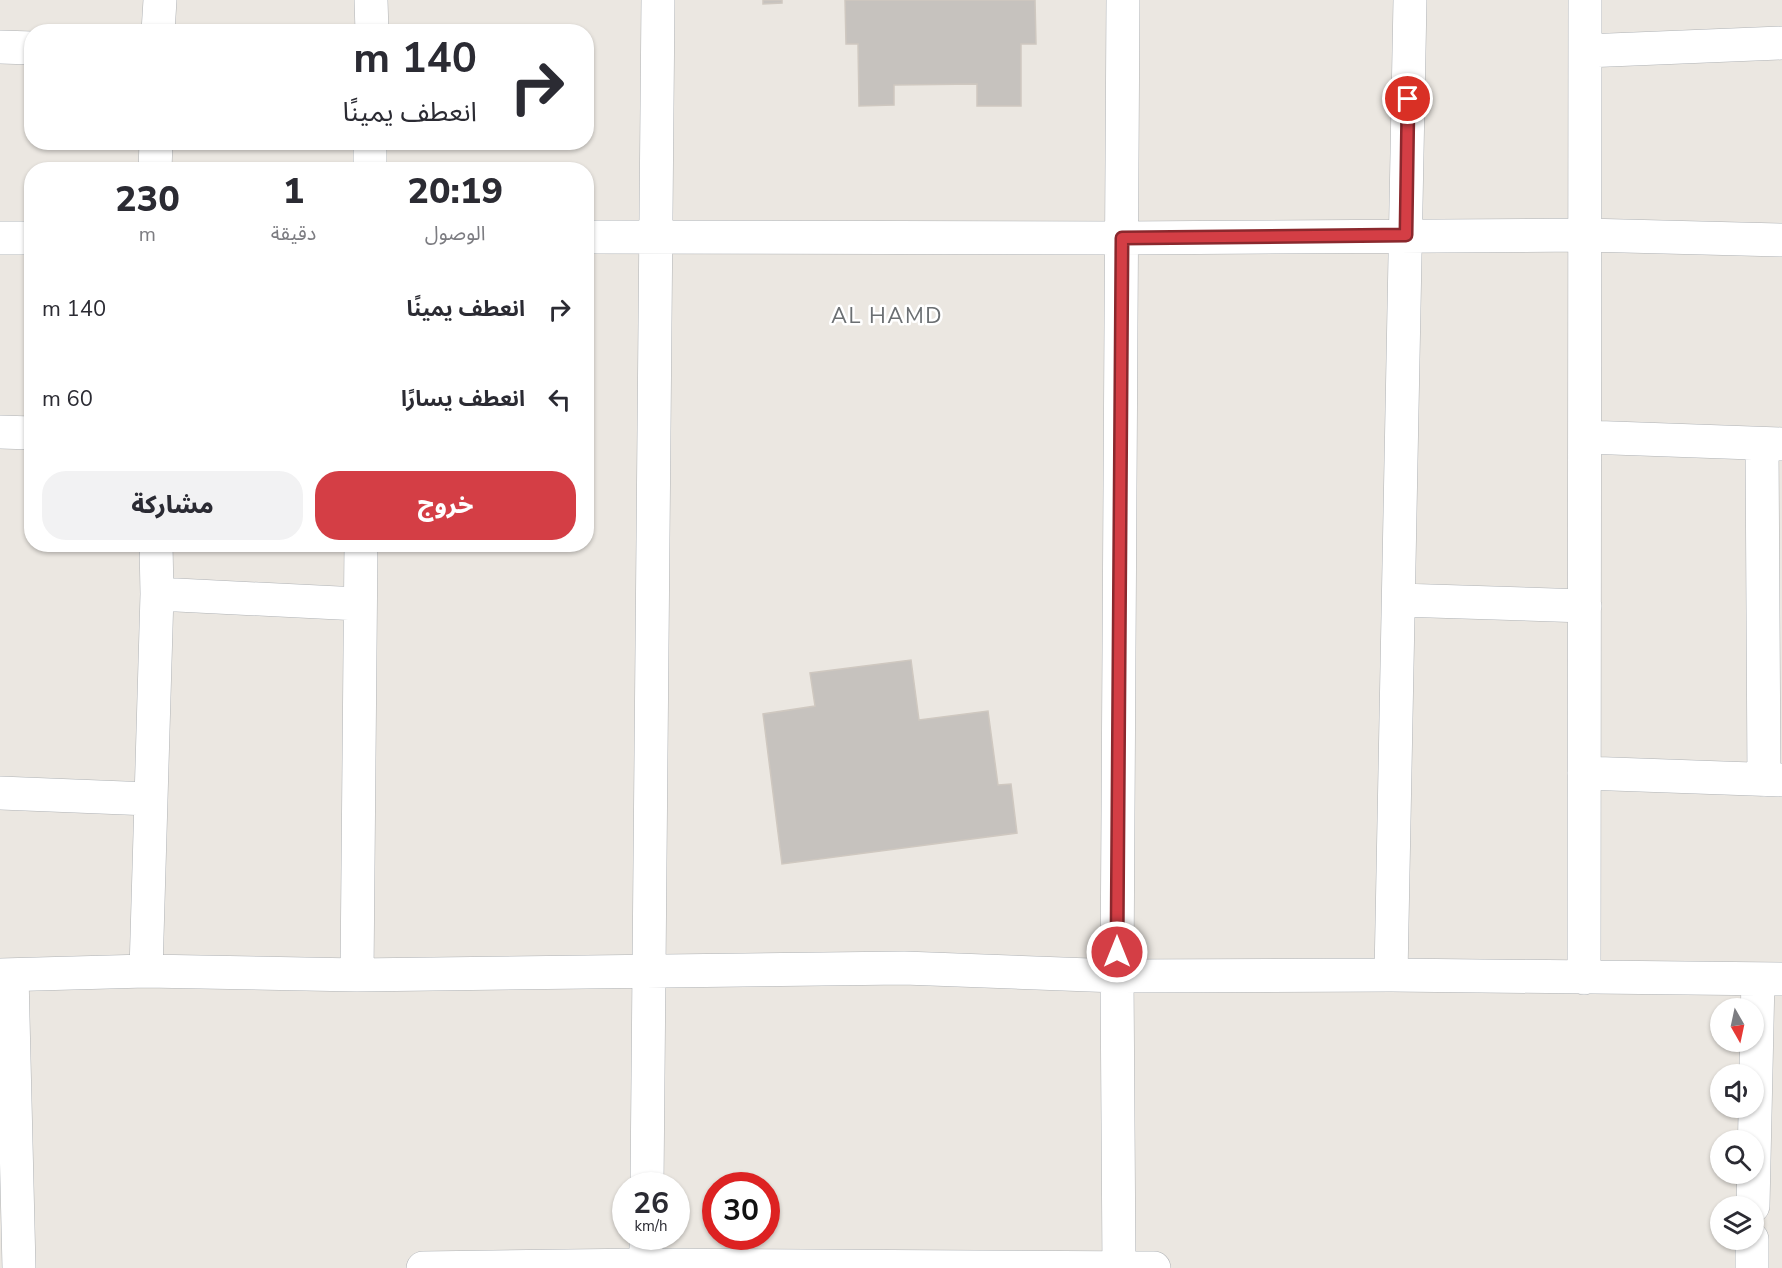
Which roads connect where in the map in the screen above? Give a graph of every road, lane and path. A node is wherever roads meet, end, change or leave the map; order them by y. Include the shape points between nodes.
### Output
1 (160, 0) edge
2 (371, 0) edge
3 (658, 0) edge
4 (1123, 0) edge
5 (1410, 0) edge
6 (1585, 0) edge
7 (158, 24) edge
8 (372, 24) edge
9 (1782, 43) edge
10 (0, 47) edge
11 (24, 48) edge
12 (1585, 51) junction
13 (1406, 235) junction
14 (1585, 235) junction
15 (594, 237) edge
16 (654, 237) junction
17 (0, 238) edge
18 (24, 238) edge
19 (1122, 238) junction
20 (1782, 240) edge
21 (0, 432) edge
22 (24, 432) edge
23 (1584, 437) junction
24 (1772, 444) edge
25 (156, 552) edge
26 (361, 552) edge
27 (1773, 586) edge
28 (157, 594) junction
29 (1399, 600) junction
30 (359, 604) junction
31 (1585, 606) junction
32 (1584, 773) junction
33 (1773, 780) edge
34 (0, 793) edge
35 (150, 799) junction
36 (146, 971) junction
37 (650, 972) junction
38 (6, 975) edge
39 (357, 975) junction
40 (1391, 975) junction
41 (1117, 976) junction
42 (1584, 978) junction
43 (1770, 979) edge
44 (647, 1172) edge
45 (1754, 1196) edge
46 (1752, 1250) edge
47 (646, 1256) edge
48 (19, 1268) edge
49 (423, 1268) edge
50 (1119, 1268) edge
51 (1154, 1268) edge
52 (1752, 1268) edge

1 - 7 street
2 - 8 street
3 - 16 street
4 - 19 street
5 - 13 street
6 - 12 street
9 - 12 street
10 - 11 street
12 - 14 street
13 - 14 street
13 - 19 street
13 - 29 street
14 - 20 street
14 - 23 street
15 - 16 street
16 - 19 street
16 - 37 street
17 - 18 street
19 - 41 street
21 - 22 street
23 - 24 street
23 - 31 street
24 - 27 street
25 - 28 street
26 - 30 street
27 - 33 street
28 - 30 street
28 - 35 street
29 - 31 street
29 - 40 street
30 - 39 street
31 - 32 street
32 - 33 street
32 - 42 street
34 - 35 street
35 - 36 street
36 - 38 street
36 - 39 street
37 - 39 street
37 - 41 street via 904,968
37 - 44 street
38 - 48 street
40 - 41 street
40 - 42 street
41 - 50 street
42 - 43 street
43 - 45 street
46 - 52 street
47 - 49 street
47 - 50 street
50 - 51 street

